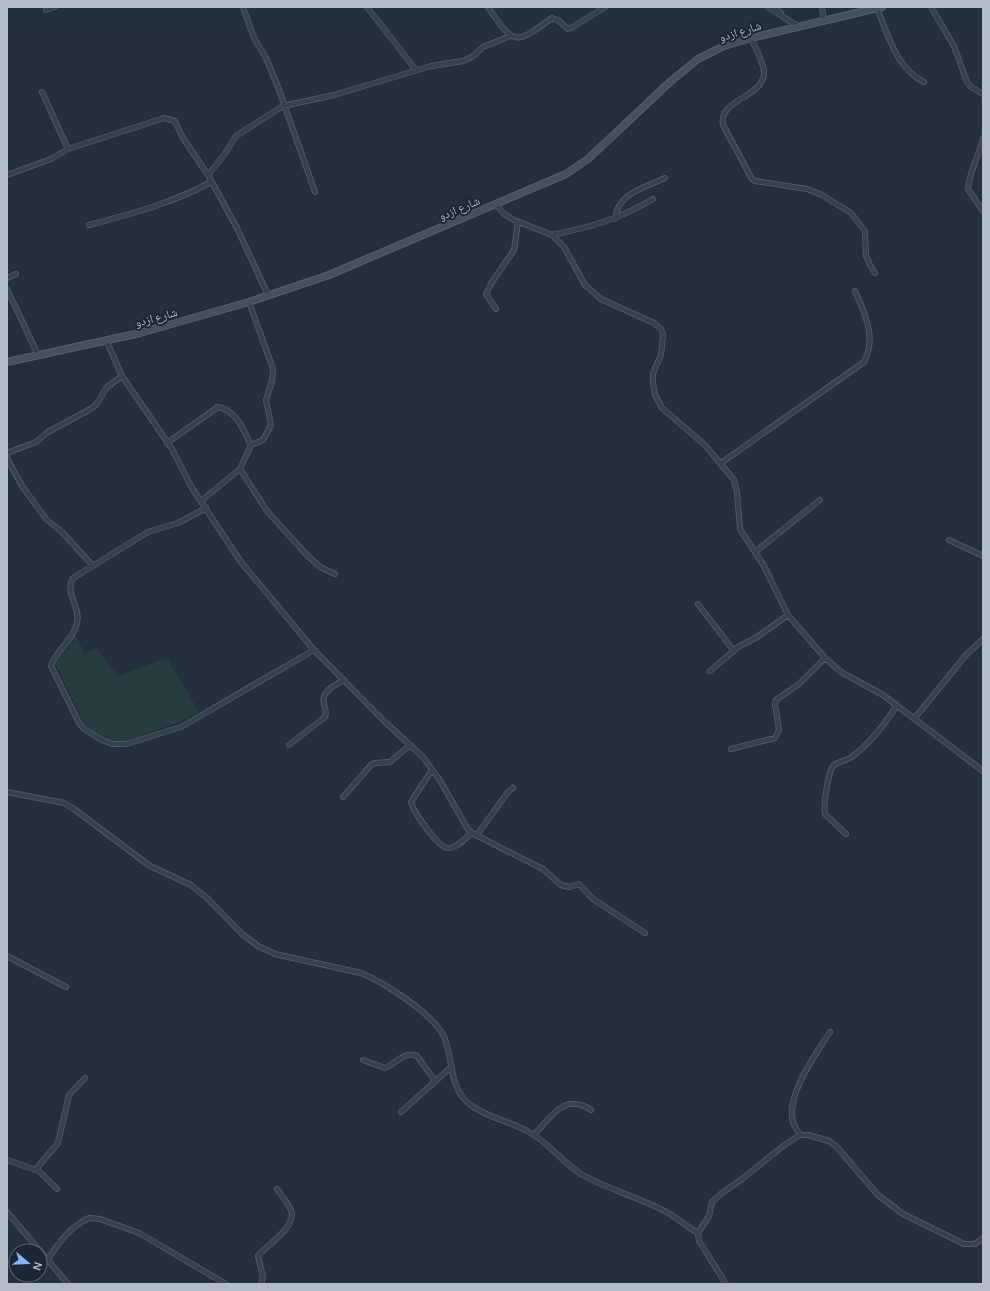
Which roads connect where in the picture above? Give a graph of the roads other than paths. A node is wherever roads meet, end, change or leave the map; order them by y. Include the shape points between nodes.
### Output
1 (55, 7) edge
2 (243, 7) edge
3 (367, 7) edge
4 (488, 7) edge
5 (605, 7) edge
6 (768, 7) edge
7 (775, 7) edge
8 (822, 7) edge
9 (931, 7) edge
10 (880, 8) edge
11 (46, 10) dead end
12 (824, 21) junction
13 (792, 24) junction
14 (800, 27) junction
15 (510, 36) junction
16 (751, 38) junction
17 (416, 70) junction
18 (924, 82) dead end
19 (42, 92) dead end
20 (983, 94) edge
21 (284, 106) junction
22 (983, 138) edge
23 (68, 149) junction
24 (7, 175) edge
25 (208, 175) junction
26 (665, 178) dead end
27 (211, 182) junction
28 (315, 192) dead end
29 (653, 199) dead end
30 (496, 204) junction
31 (983, 211) edge
32 (615, 219) junction
33 (518, 222) junction
34 (88, 225) dead end
35 (552, 235) junction
36 (875, 273) dead end
37 (16, 274) dead end
38 (7, 278) edge
39 (7, 289) edge
40 (855, 291) dead end
41 (268, 295) junction
42 (249, 302) junction
43 (496, 309) dead end
44 (106, 340) junction
45 (38, 355) junction
46 (7, 362) edge
47 (122, 376) junction
48 (167, 443) junction
49 (251, 445) junction
50 (7, 453) edge
51 (7, 458) edge
52 (721, 464) junction
53 (240, 469) junction
54 (820, 500) dead end
55 (201, 501) junction
56 (206, 508) junction
57 (949, 540) dead end
58 (755, 552) junction
59 (983, 556) edge
60 (93, 566) junction
61 (335, 574) dead end
62 (698, 604) dead end
63 (788, 615) junction
64 (983, 639) edge
65 (314, 650) junction
66 (734, 651) junction
67 (825, 658) junction
68 (710, 671) dead end
69 (344, 680) junction
70 (897, 705) junction
71 (914, 719) junction
72 (289, 745) dead end
73 (410, 745) junction
74 (731, 749) dead end
75 (432, 770) junction
76 (983, 771) edge
77 (512, 788) dead end
78 (7, 792) edge
79 (343, 796) dead end
80 (472, 833) junction
81 (846, 834) dead end
82 (477, 835) junction
83 (645, 933) dead end
84 (7, 956) edge
85 (66, 988) dead end
86 (830, 1032) dead end
87 (363, 1060) dead end
88 (450, 1068) junction
89 (85, 1078) dead end
90 (435, 1081) junction
91 (591, 1110) dead end
92 (401, 1112) dead end
93 (534, 1135) junction
94 (800, 1135) junction
95 (7, 1160) edge
96 (36, 1170) junction
97 (57, 1189) dead end
98 (277, 1189) dead end
99 (7, 1212) edge
100 (698, 1233) junction
101 (983, 1238) edge
102 (34, 1243) edge
103 (48, 1259) joint
104 (68, 1284) edge
105 (226, 1284) edge
106 (261, 1284) edge
107 (726, 1284) edge

1 - 11 street
2 - 21 street
3 - 17 street
4 - 15 street
5 - 15 street via 568,29 552,18 524,36
6 - 13 street
7 - 13 street
8 - 12 street
9 - 20 street via 954,46 967,82
10 - 12 street, شارع ازدو
10 - 18 street via 897,57 909,73
12 - 14 street, شارع ازدو
13 - 14 street
14 - 16 street, شارع ازدو
15 - 17 street via 483,47 463,61
16 - 30 street, شارع ازدو via 724,46 698,59 588,158 566,174
16 - 36 street via 763,67 762,81 756,90 729,108 722,119 744,165 755,181 807,189 851,213 865,232 866,256
17 - 21 street
19 - 23 street
21 - 25 street via 236,136
21 - 28 street
22 - 31 street via 980,152 969,174 968,189
23 - 24 street via 51,159
23 - 25 street via 169,118 175,121 182,138
25 - 27 street
26 - 32 street via 628,195 616,207
27 - 34 street via 159,205
27 - 41 street via 237,228
29 - 32 street
30 - 33 street via 503,213
30 - 41 street, شارع ازدو via 329,275
32 - 35 street via 592,227
33 - 35 street
33 - 43 street via 514,250 486,294
35 - 52 street via 564,246 585,285 601,299 654,322 661,329 662,346 653,373 655,395 662,408 706,445
37 - 38 street
39 - 45 street
40 - 52 street via 866,315 870,332 870,348 864,362
41 - 42 street, شارع ازدو
42 - 44 street, شارع ازدو
42 - 49 street via 273,369 266,400 271,425 263,440
44 - 45 street, شارع ازدو
44 - 47 street
45 - 46 street, شارع ازدو
47 - 48 street
47 - 50 street via 107,387 96,405 48,432 36,442
48 - 49 street via 218,407 232,412
48 - 55 street
49 - 53 street
51 - 60 street via 22,486 46,519 62,532
52 - 58 street via 734,480 740,529
53 - 55 street
53 - 61 street via 267,511 304,553 320,567
54 - 58 street
55 - 56 street
56 - 60 street via 178,523 148,532
56 - 65 street via 242,562
57 - 59 street
58 - 63 street
60 - 65 street via 73,578 70,583 78,612 77,623 52,666 79,723 102,740 113,744 126,744 181,727
62 - 66 street
63 - 66 street
63 - 67 street
64 - 71 street via 966,654
65 - 69 street
66 - 68 street
67 - 70 street via 841,672
67 - 74 street via 799,684 776,700 779,730 775,738
69 - 72 street via 325,694 325,717
69 - 73 street
70 - 71 street
70 - 81 street via 882,728 864,746 832,768 824,802 825,814
71 - 76 street
73 - 75 street
73 - 79 street via 390,762 371,765
75 - 80 street
75 - 80 street via 412,802 418,815 440,845 446,848 452,848
77 - 82 street
78 - 88 street via 64,803 74,809 150,866 191,885 258,946 275,954 372,977 418,1008 436,1026 444,1036
80 - 82 street
82 - 83 street via 543,869 561,885 569,887 580,884 593,899
84 - 85 street
86 - 94 street via 797,1089 793,1122
87 - 90 street via 385,1068 412,1054 417,1056
88 - 90 street
88 - 93 street via 460,1094 467,1102
89 - 96 street via 69,1095 58,1143
90 - 92 street
91 - 93 street via 582,1104 567,1104
93 - 100 street via 581,1174 670,1214
94 - 100 street via 712,1202 710,1216
94 - 101 street via 829,1141 878,1195 903,1214 964,1244 975,1244
95 - 96 street
96 - 97 street via 46,1176
98 - 106 street via 292,1215 288,1225 258,1256 263,1277
99 - 102 street
100 - 107 street via 699,1242
103 - 104 street
103 - 105 street via 75,1226 89,1218 100,1219 139,1233

